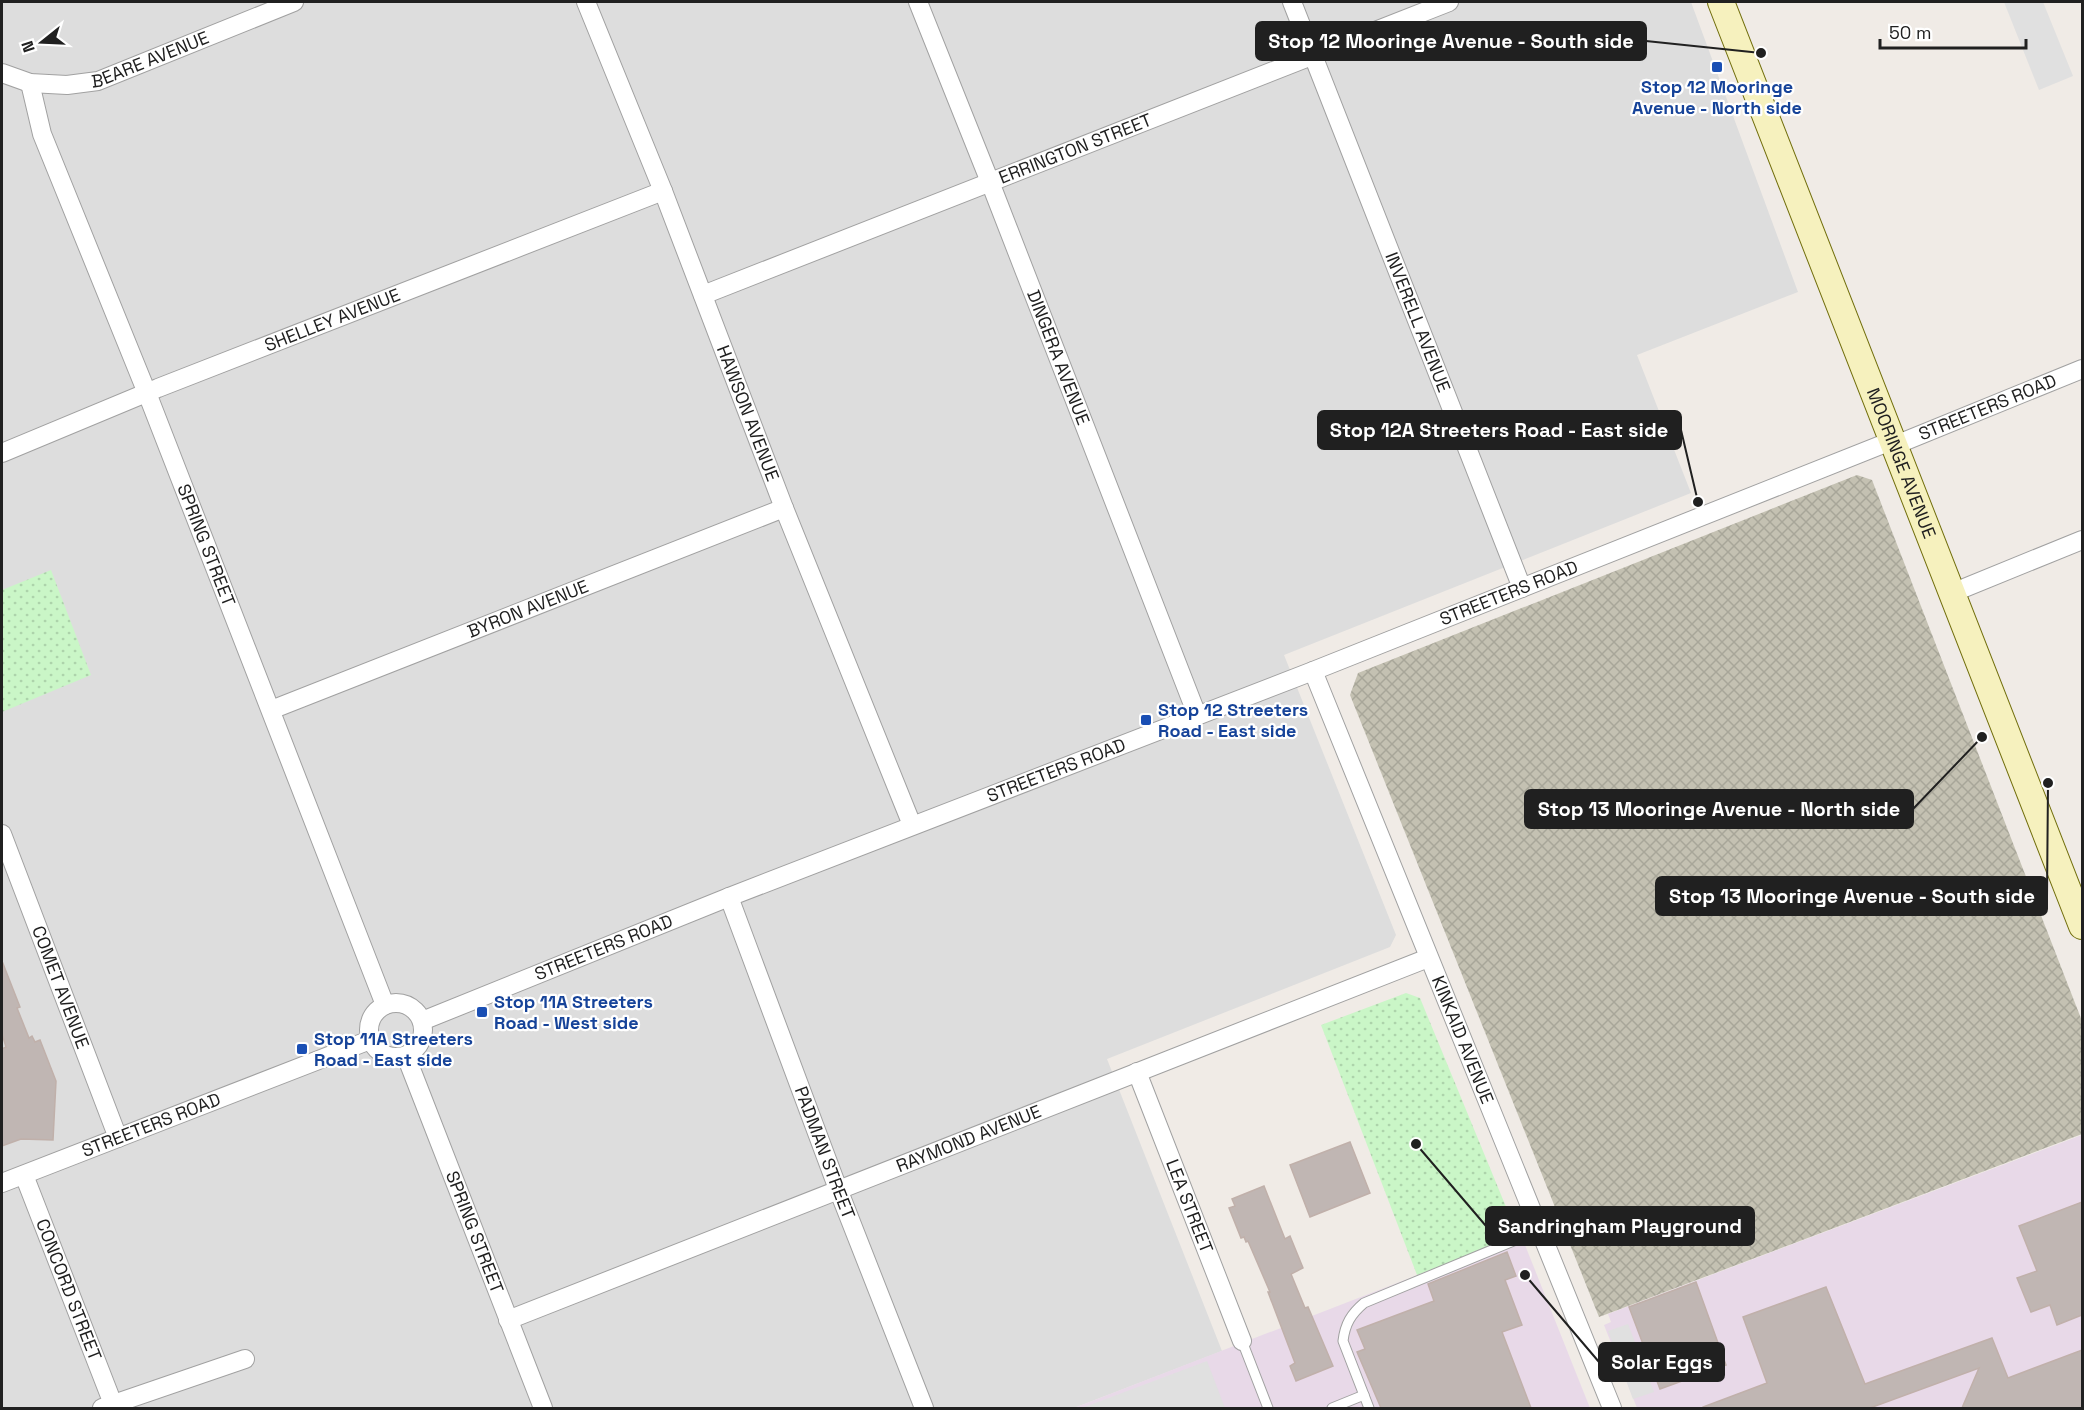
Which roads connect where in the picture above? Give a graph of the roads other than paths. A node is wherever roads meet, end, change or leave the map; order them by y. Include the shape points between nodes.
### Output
1 (294, 2) edge
2 (586, 2) edge
3 (918, 2) edge
4 (1292, 2) edge
5 (1449, 2) edge
6 (1721, 2) edge
7 (1313, 54) junction
8 (2, 73) edge
9 (30, 83) junction
10 (990, 182) junction
11 (663, 191) junction
12 (703, 295) junction
13 (2082, 369) edge
14 (147, 393) junction
15 (1892, 443) junction
16 (2, 453) edge
17 (784, 508) junction
18 (2082, 540) edge
19 (1522, 588) junction
20 (1952, 593) junction
21 (1313, 671) junction
22 (271, 710) junction
23 (1197, 714) junction
24 (912, 825) junction
25 (2, 834) edge
26 (729, 897) junction
27 (2077, 897) edge
28 (2082, 926) edge
29 (1428, 958) junction
30 (384, 1005) junction
31 (422, 1021) junction
32 (370, 1040) junction
33 (406, 1056) junction
34 (1137, 1072) junction
35 (118, 1138) junction
36 (24, 1175) junction
37 (2, 1184) edge
38 (838, 1189) junction
39 (1540, 1230) junction
40 (508, 1320) junction
41 (1242, 1341) joint
42 (245, 1359) dead end
43 (1364, 1395) junction
44 (107, 1406) edge
45 (543, 1408) edge
46 (924, 1408) edge
47 (1268, 1408) edge
48 (1332, 1408) edge
49 (1370, 1408) edge
50 (1612, 1408) edge

1 - 9 street, BEARE AVENUE via 98,81 68,85
2 - 11 street, HAWSON AVENUE
3 - 10 street, DINGERA AVENUE
4 - 7 street, INVERELL AVENUE
5 - 7 street, ERRINGTON STREET
6 - 15 street, MOORINGE AVENUE
7 - 10 street, ERRINGTON STREET
7 - 19 street, INVERELL AVENUE
8 - 9 street, BEARE AVENUE
9 - 14 street, SPRING STREET via 42,134
10 - 12 street, ERRINGTON STREET
10 - 23 street, DINGERA AVENUE
11 - 12 street, HAWSON AVENUE
11 - 14 street, SHELLEY AVENUE
12 - 17 street, HAWSON AVENUE
13 - 15 street, STREETERS ROAD
14 - 16 street, SHELLEY AVENUE
14 - 22 street, SPRING STREET
15 - 19 street, STREETERS ROAD
15 - 20 street, MOORINGE AVENUE
17 - 22 street, BYRON AVENUE
17 - 24 street, HAWSON AVENUE
18 - 20 street
19 - 21 street, STREETERS ROAD
20 - 27 street, MOORINGE AVENUE
21 - 23 street, STREETERS ROAD
21 - 29 street, KINKAID AVENUE
22 - 30 street, SPRING STREET
23 - 24 street, STREETERS ROAD
24 - 26 street, STREETERS ROAD
25 - 35 street, COMET AVENUE
26 - 31 street, STREETERS ROAD
26 - 38 street, PADMAN STREET
27 - 28 street, MOORINGE AVENUE
29 - 34 street, RAYMOND AVENUE
29 - 39 street, KINKAID AVENUE
30 - 31 street via 402,1003 414,1009
30 - 32 street via 370,1022
31 - 33 street via 422,1040
32 - 33 street via 383,1054 394,1058
32 - 35 street, STREETERS ROAD
33 - 40 street, SPRING STREET
34 - 38 street, RAYMOND AVENUE
34 - 41 street, LEA STREET
35 - 36 street, STREETERS ROAD
36 - 37 street, STREETERS ROAD
36 - 44 street, CONCORD STREET
38 - 40 street, RAYMOND AVENUE
38 - 46 street, PADMAN STREET
39 - 43 lane via 1364,1303 1356,1310 1343,1341
39 - 50 street, KINKAID AVENUE
40 - 45 street, SPRING STREET
41 - 47 lane
42 - 44 street
43 - 48 lane
43 - 49 lane

